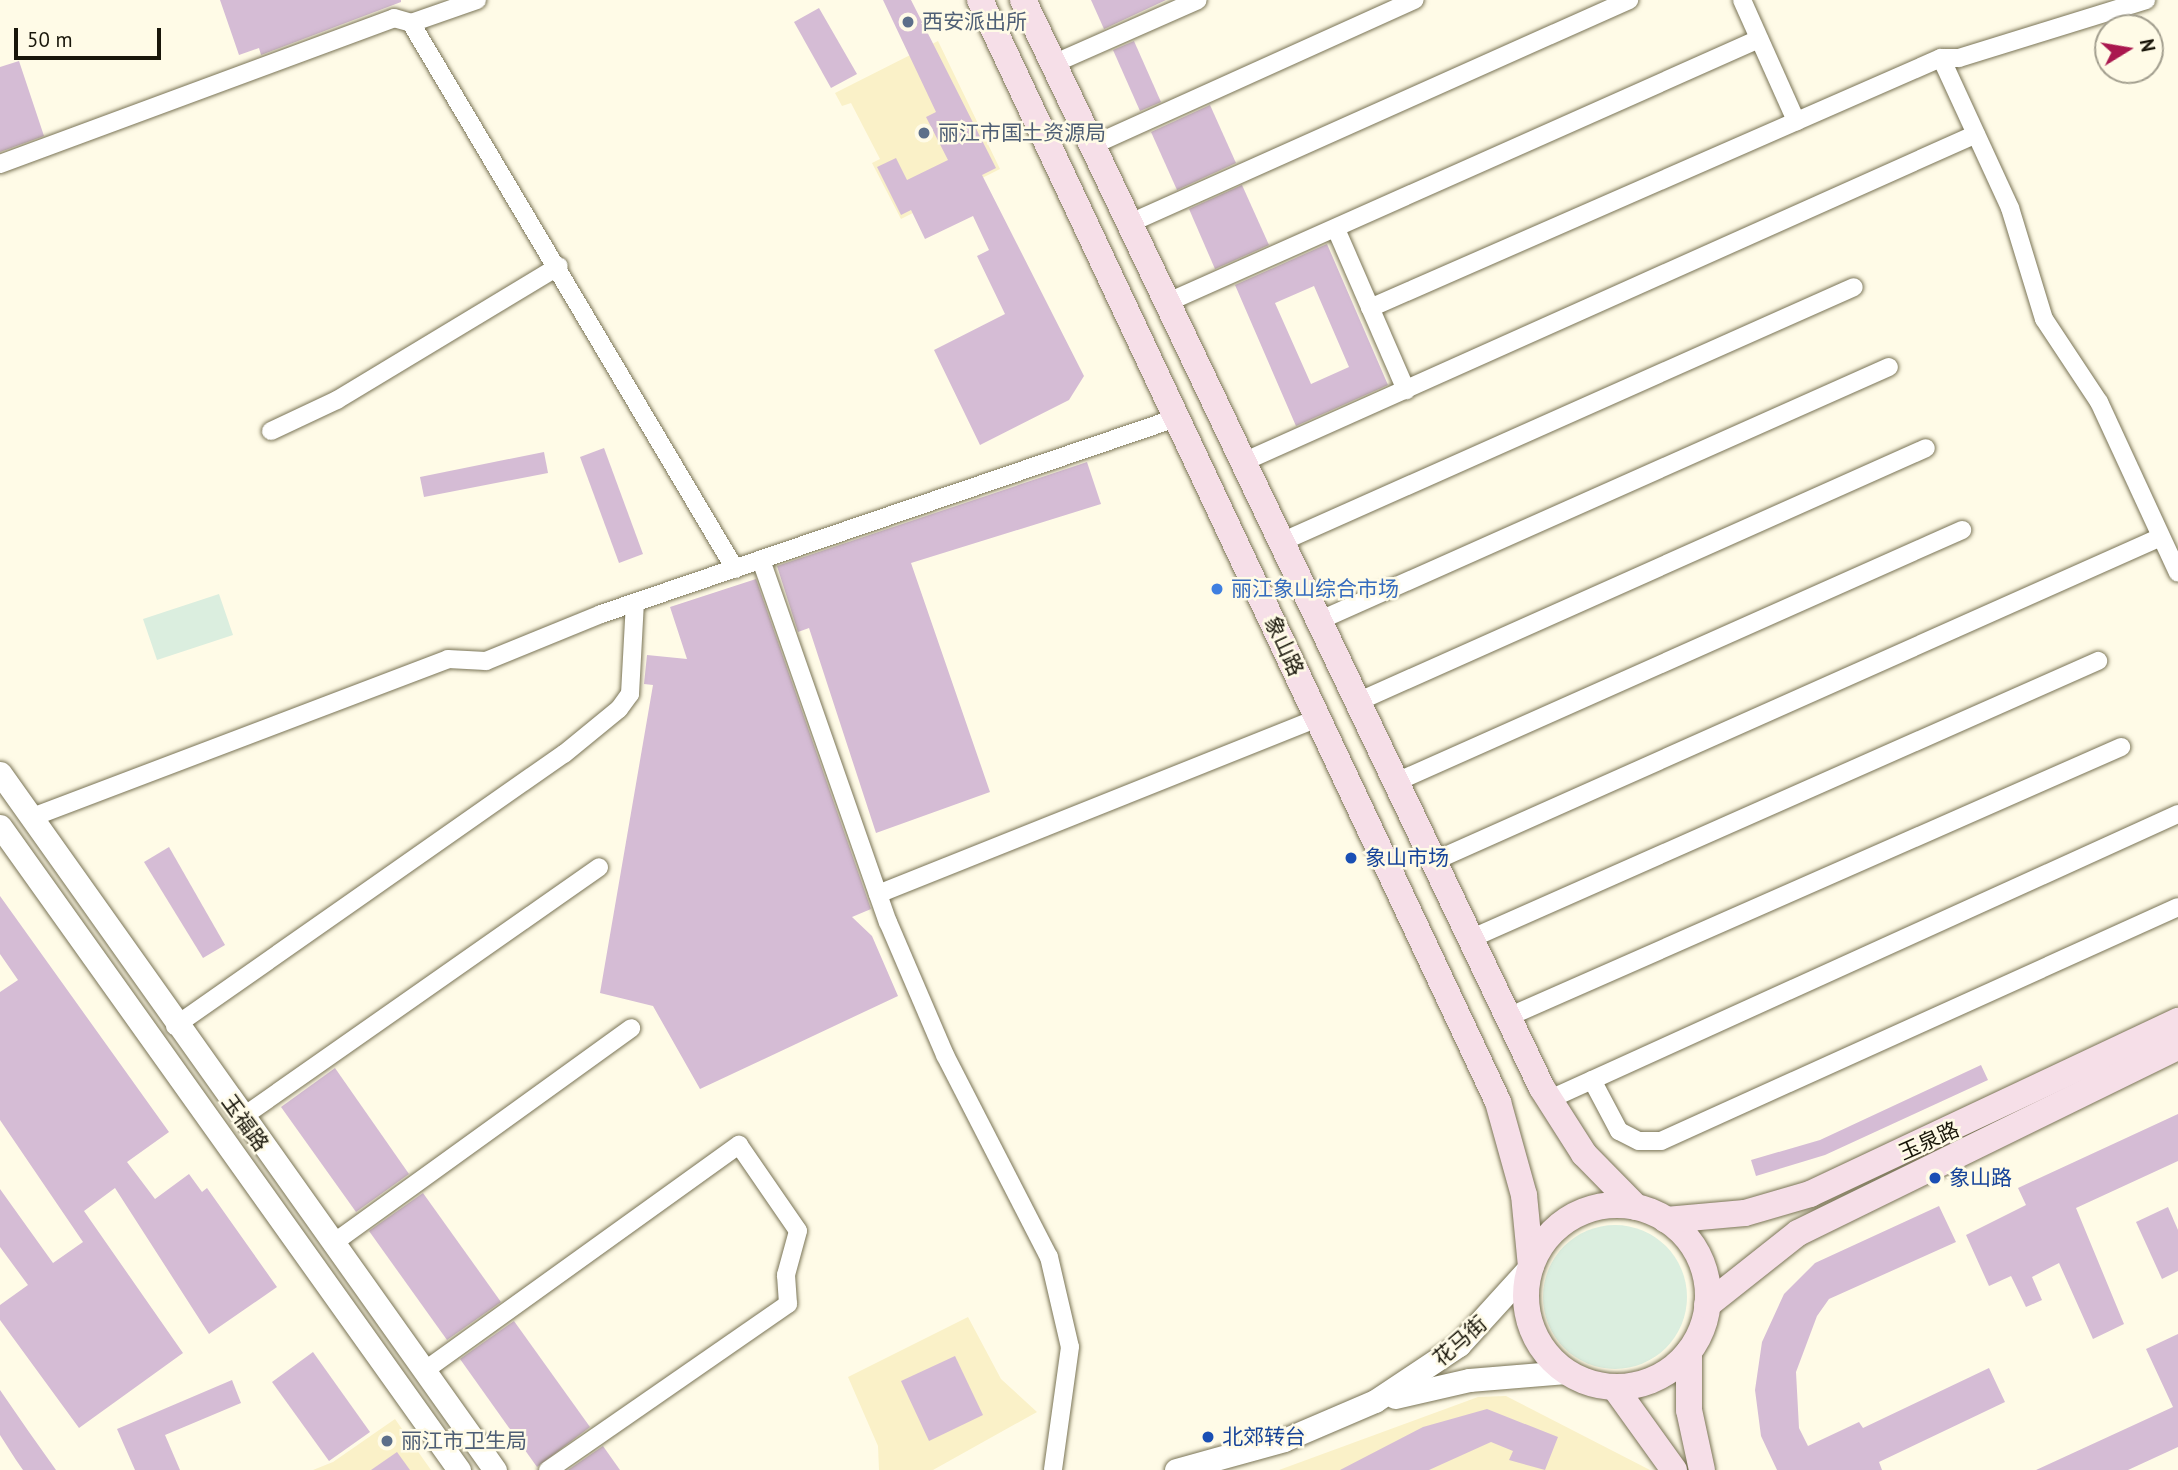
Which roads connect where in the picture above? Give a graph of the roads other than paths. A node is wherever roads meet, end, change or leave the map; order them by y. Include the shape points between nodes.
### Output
1 (477, 0) edge
2 (980, 0) edge
3 (1023, 0) edge
4 (1198, 0) edge
5 (1415, 0) edge
6 (1629, 0) edge
7 (1742, 0) edge
8 (2146, 0) edge
9 (2095, 8) edge
10 (411, 23) junction
11 (1759, 39) junction
12 (1941, 58) junction
13 (1053, 64) junction
14 (1796, 121) junction
15 (1976, 134) junction
16 (1091, 146) junction
17 (0, 164) edge
18 (1129, 224) junction
19 (1336, 229) junction
20 (559, 266) junction
21 (1854, 287) dead end
22 (1166, 303) junction
23 (1370, 308) junction
24 (1889, 367) dead end
25 (1406, 390) junction
26 (1176, 418) junction
27 (271, 431) dead end
28 (1926, 448) dead end
29 (1241, 463) junction
30 (1962, 530) dead end
31 (2161, 537) junction
32 (1279, 543) junction
33 (761, 560) junction
34 (735, 569) junction
35 (2178, 573) edge
36 (635, 603) junction
37 (1316, 622) junction
38 (2098, 661) dead end
39 (1355, 703) junction
40 (1317, 718) junction
41 (2121, 747) dead end
42 (0, 773) edge
43 (1394, 783) junction
44 (2178, 814) edge
45 (30, 818) junction
46 (0, 826) edge
47 (1432, 862) junction
48 (599, 867) dead end
49 (878, 894) junction
50 (2178, 907) edge
51 (1470, 939) junction
52 (1508, 1017) junction
53 (2178, 1021) edge
54 (175, 1026) junction
55 (631, 1028) dead end
56 (2178, 1047) edge
57 (1592, 1080) junction
58 (1548, 1100) junction
59 (241, 1118) junction
60 (1636, 1207) junction
61 (1666, 1220) junction
62 (332, 1244) junction
63 (1531, 1266) junction
64 (1707, 1305) junction
65 (1689, 1352) junction
66 (424, 1371) junction
67 (1566, 1372) junction
68 (1615, 1388) junction
69 (1375, 1401) junction
70 (459, 1470) edge
71 (495, 1470) edge
72 (548, 1470) edge
73 (1053, 1470) edge
74 (1176, 1470) edge
75 (1674, 1470) edge
76 (1702, 1470) edge

1 - 10 street
2 - 26 main road, 象山路
3 - 13 main road, 象山路
4 - 13 street
5 - 16 street
6 - 18 street
7 - 11 street
8 - 9 street
9 - 12 street via 1959,58
10 - 17 street via 394,18
10 - 20 street
11 - 14 street
11 - 19 street
12 - 14 street
12 - 15 street
13 - 16 main road, 象山路
14 - 23 street
15 - 25 street
15 - 31 street via 2010,208 2044,319 2099,402
16 - 18 main road, 象山路
18 - 22 main road, 象山路
19 - 22 street
19 - 23 street
20 - 27 street via 337,400
20 - 34 street
21 - 32 street
22 - 29 main road, 象山路
23 - 25 street
24 - 37 street
25 - 29 street
26 - 33 street
26 - 40 main road, 象山路
28 - 39 street
29 - 32 main road, 象山路
30 - 43 street
31 - 35 street
31 - 47 street
32 - 37 main road, 象山路
33 - 34 street
33 - 49 street
34 - 36 street
36 - 45 street via 486,661 449,659
36 - 54 street via 630,694 619,709 564,754
37 - 39 main road, 象山路
38 - 51 street
39 - 43 main road, 象山路
40 - 49 street
40 - 63 main road, 象山路 via 1498,1102 1524,1195
41 - 52 street
42 - 45 street, 玉福路
43 - 47 main road, 象山路
44 - 57 street
45 - 54 street, 玉福路
46 - 70 street, 玉福路
47 - 51 main road, 象山路
48 - 59 street
49 - 73 street via 945,1055 1035,1223 1065,1308 1069,1368
50 - 57 street via 1661,1141 1639,1141 1619,1131
51 - 52 main road, 象山路
52 - 58 main road, 象山路
53 - 61 main road, 玉泉路 via 1810,1194 1745,1213
54 - 59 street, 玉福路
55 - 62 street
56 - 64 main road, 玉泉路 via 1798,1233
57 - 58 street
58 - 60 main road, 象山路 via 1584,1154
59 - 62 street, 玉福路
60 - 61 main road
60 - 63 main road via 1606,1205 1574,1215 1548,1236
61 - 64 main road via 1698,1255
62 - 66 street, 玉福路
63 - 67 main road via 1526,1300 1533,1333
63 - 69 street, 花马街 via 1459,1345
64 - 65 main road
65 - 68 main road via 1664,1375
65 - 76 main road via 1689,1410
66 - 71 street, 玉福路
66 - 72 street via 739,1145 798,1231 786,1275 788,1304
67 - 68 main road
67 - 69 street, 花马街 via 1469,1380
68 - 75 main road
69 - 74 street, 花马街 via 1284,1440

